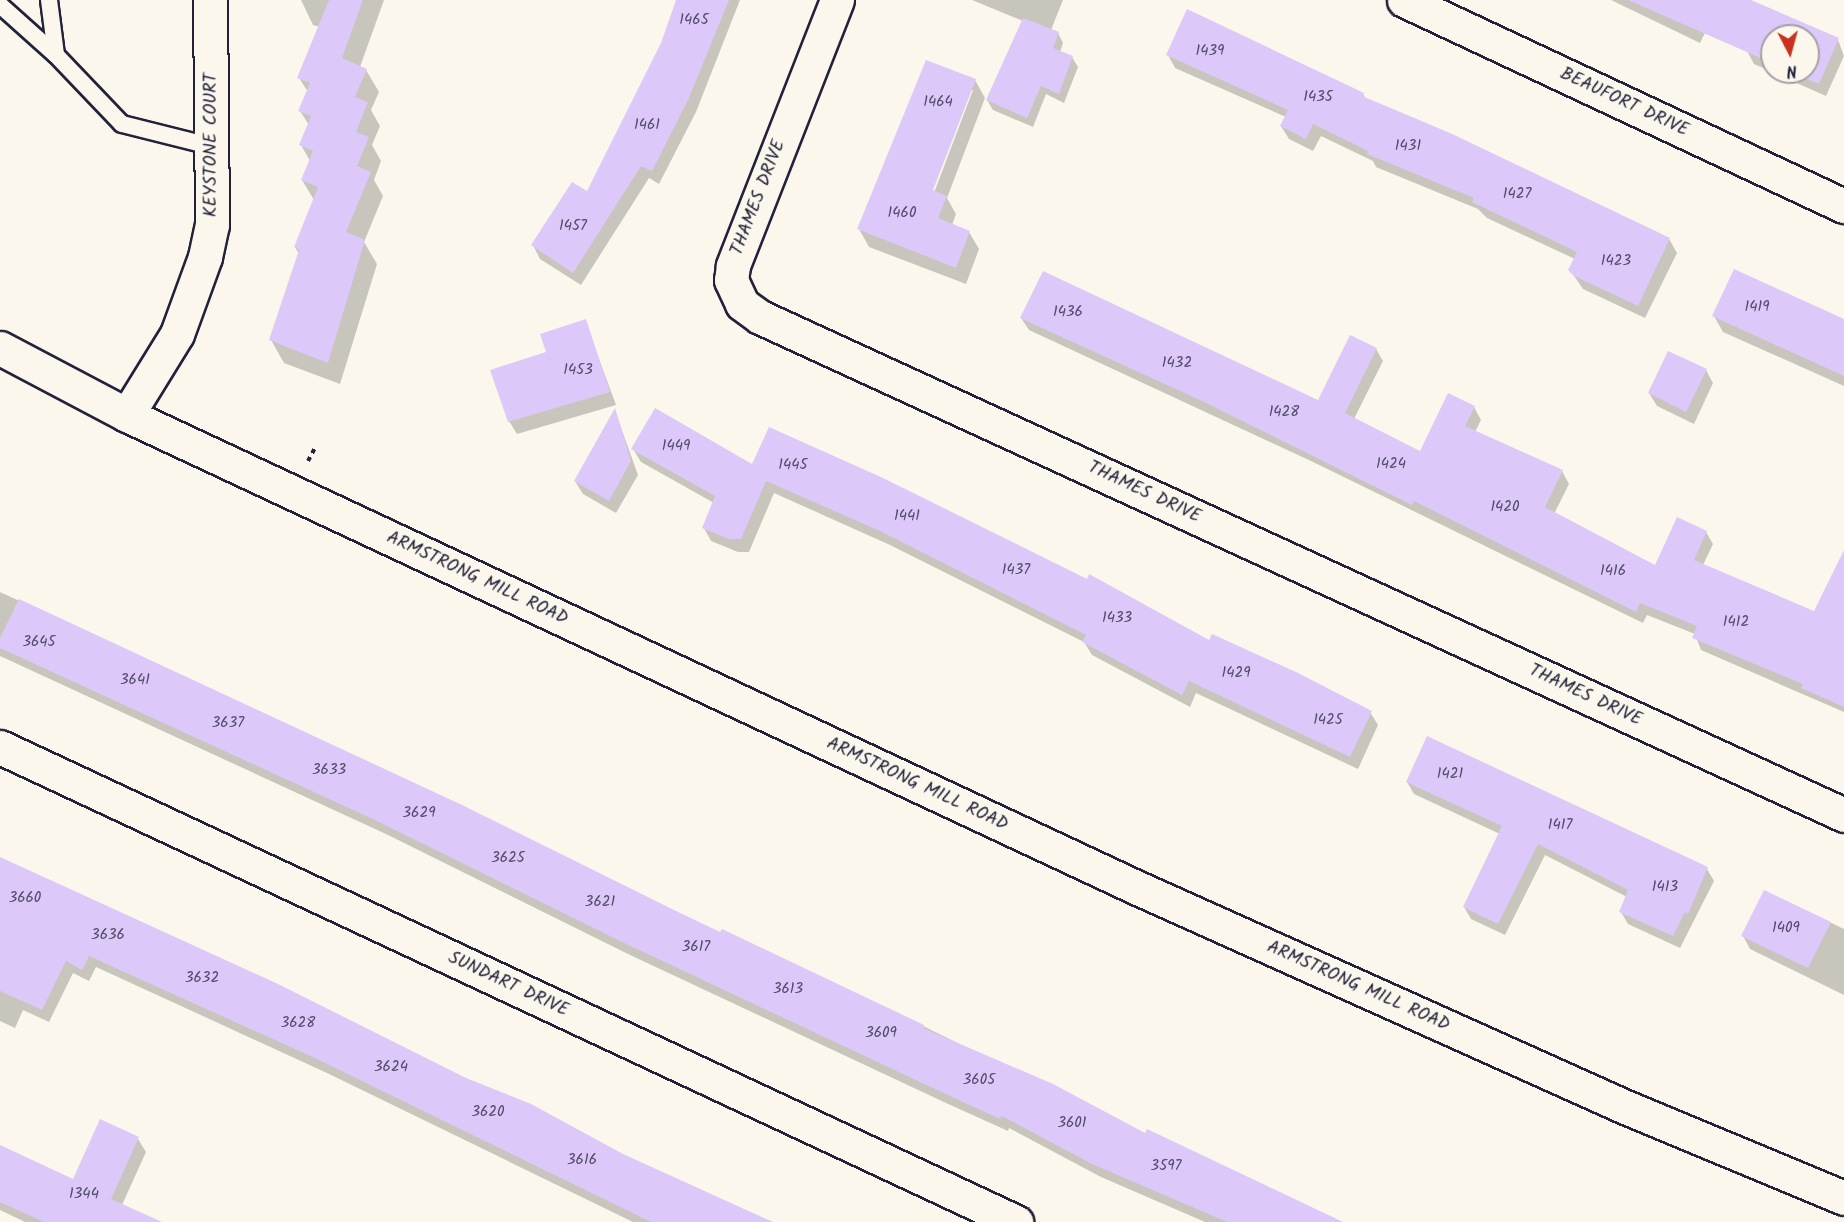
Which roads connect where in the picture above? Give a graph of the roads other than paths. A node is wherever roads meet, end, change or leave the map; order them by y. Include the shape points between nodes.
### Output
1 (49, 0) edge
2 (210, 0) edge
3 (837, 0) edge
4 (1404, 0) edge
5 (0, 5) edge
6 (56, 55) junction
7 (214, 147) junction
8 (1844, 206) edge
9 (0, 348) edge
10 (127, 415) junction
11 (0, 747) edge
12 (1844, 814) edge
13 (1844, 1198) edge
14 (1016, 1222) edge

1 - 6 lane
2 - 7 street, KEYSTONE COURT
3 - 12 street, THAMES DRIVE via 733,266 731,280 742,304 771,322
4 - 8 street, BEAUFORT DRIVE
5 - 6 lane
6 - 7 lane via 122,124
7 - 10 street, KEYSTONE COURT via 212,225 205,257 177,334
9 - 10 street, ARMSTRONG MILL ROAD
10 - 13 street, ARMSTRONG MILL ROAD via 1140,889 1623,1106
11 - 14 street, SUNDART DRIVE

